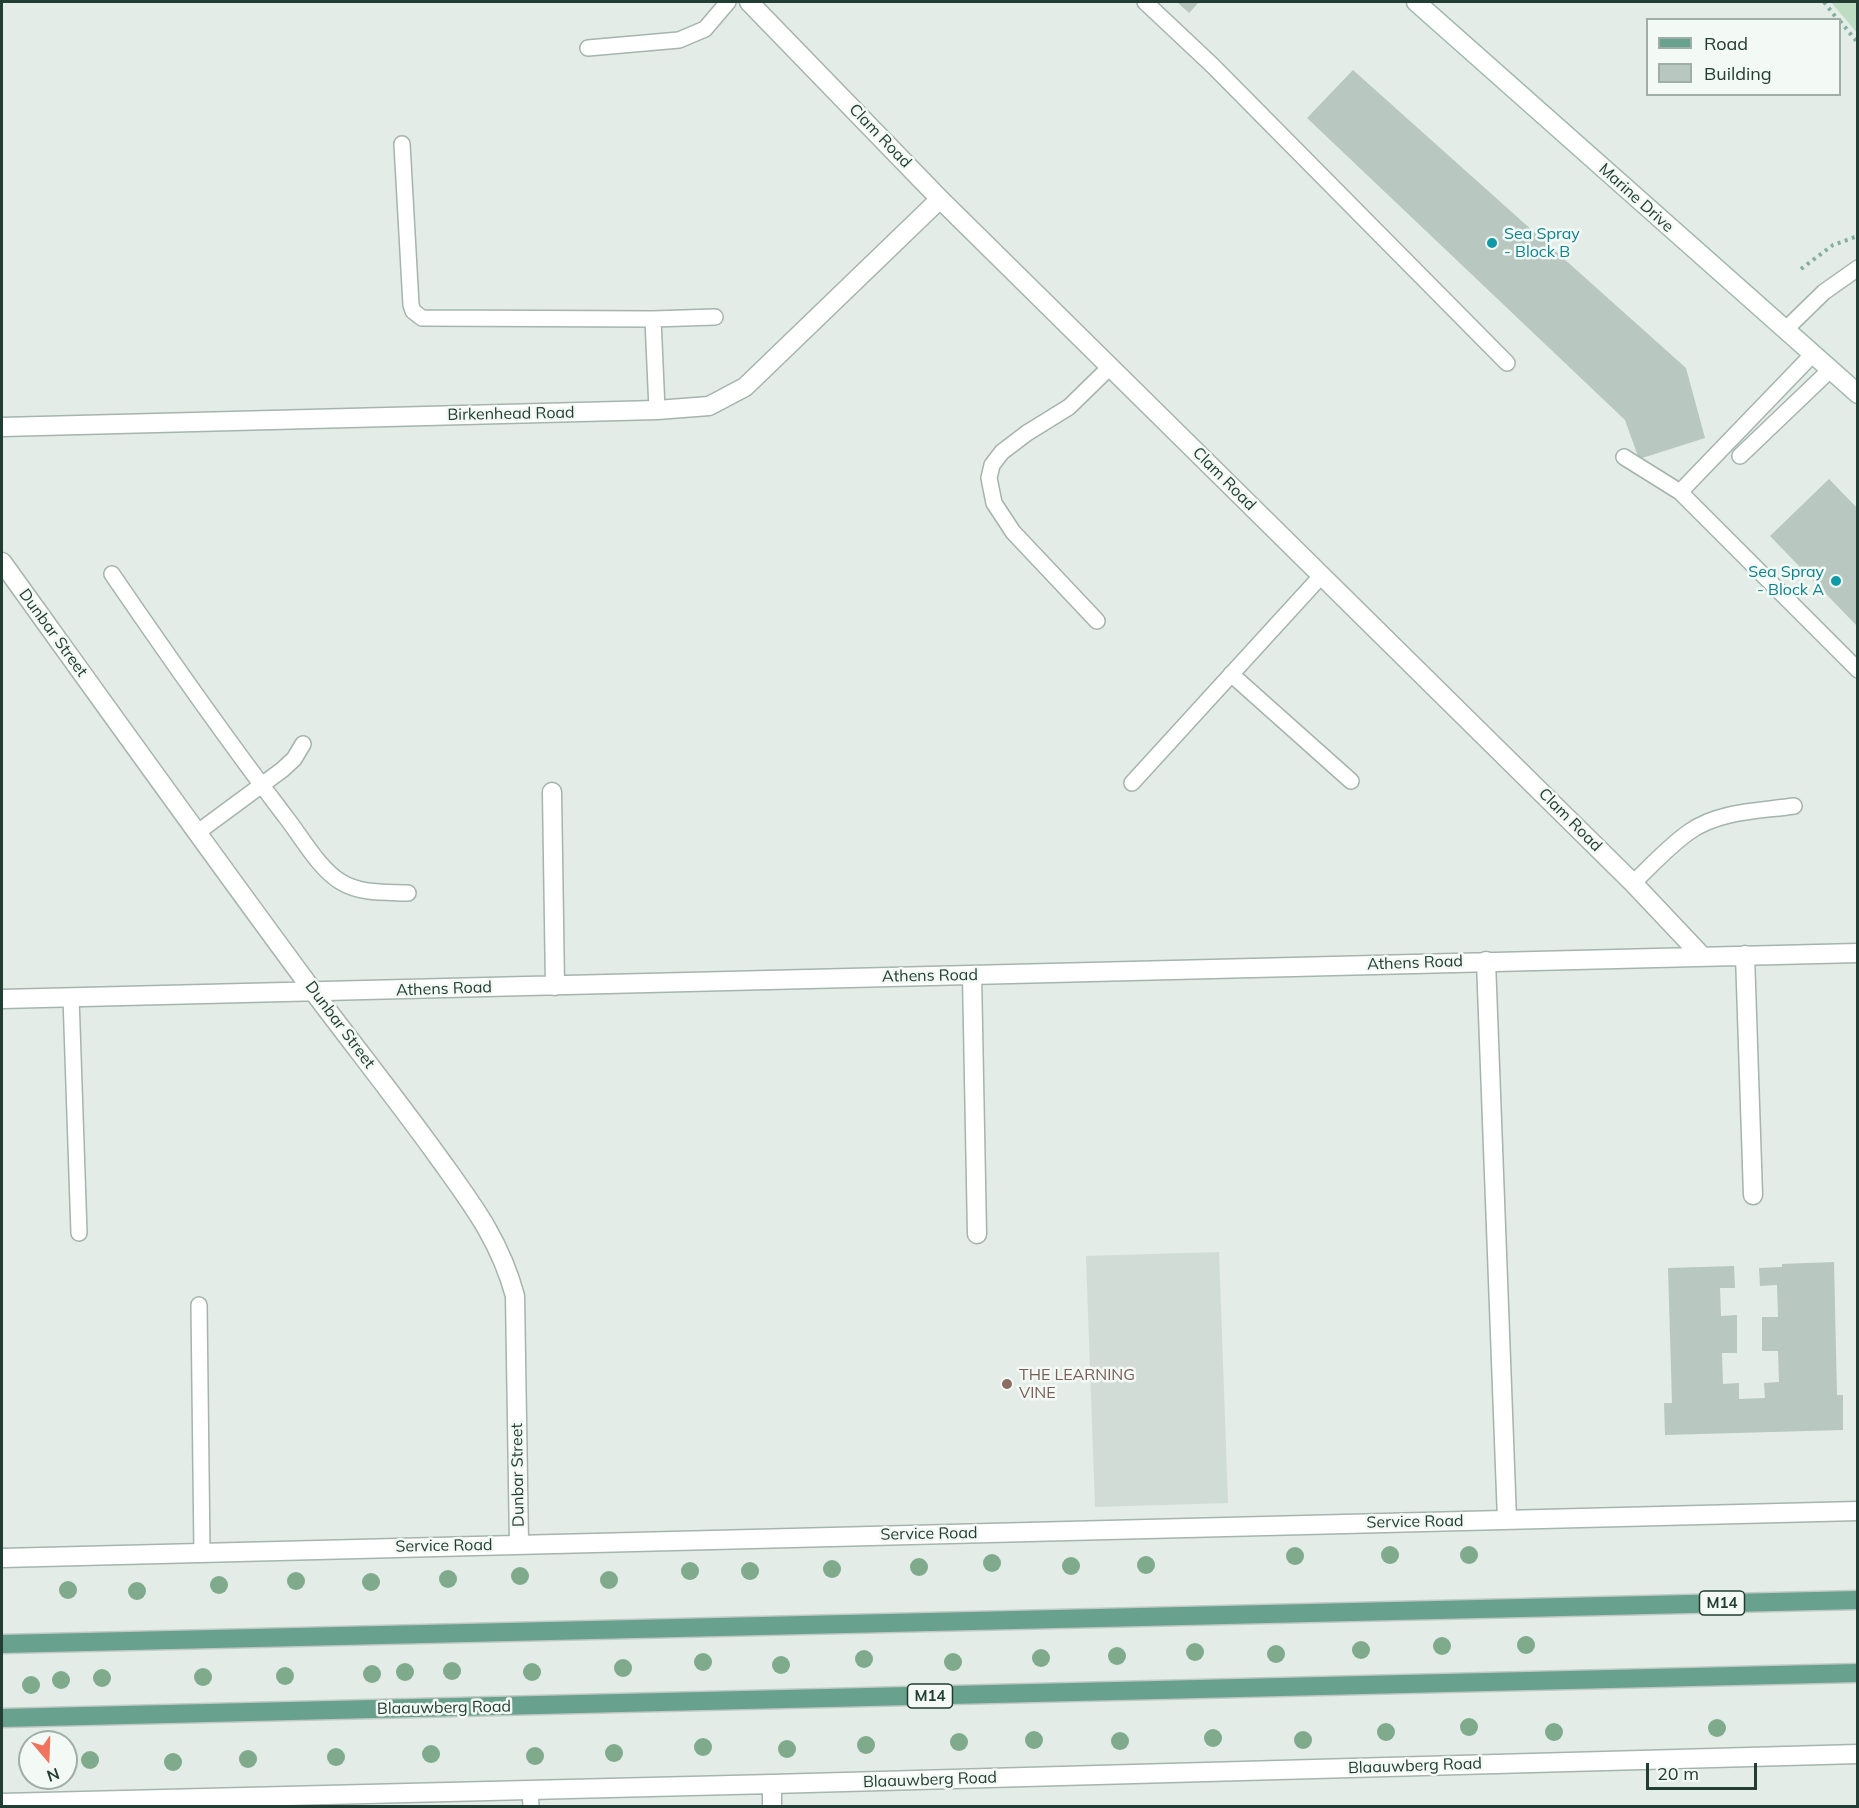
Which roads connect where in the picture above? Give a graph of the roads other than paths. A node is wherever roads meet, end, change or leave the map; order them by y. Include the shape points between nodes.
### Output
1 (728, 2) edge
2 (748, 2) edge
3 (1145, 2) edge
4 (1416, 2) edge
5 (588, 48) dead end
6 (402, 144) dead end
7 (940, 199) junction
8 (1857, 268) edge
9 (715, 316) dead end
10 (653, 319) junction
11 (1785, 330) junction
12 (1813, 354) junction
13 (1507, 363) dead end
14 (1111, 366) junction
15 (1830, 370) junction
16 (1857, 394) edge
17 (657, 411) junction
18 (2, 427) edge
19 (1740, 456) dead end
20 (1624, 457) dead end
21 (1680, 492) junction
22 (2, 562) edge
23 (112, 574) dead end
24 (1322, 575) junction
25 (1097, 621) dead end
26 (1857, 670) edge
27 (1231, 674) junction
28 (303, 744) dead end
29 (1351, 781) dead end
30 (1132, 783) dead end
31 (261, 785) junction
32 (552, 792) dead end
33 (1794, 806) dead end
34 (198, 832) junction
35 (1633, 883) junction
36 (408, 893) dead end
37 (1857, 953) edge
38 (1745, 955) junction
39 (1701, 956) junction
40 (1486, 961) junction
41 (972, 975) junction
42 (555, 986) junction
43 (314, 992) junction
44 (71, 997) junction
45 (2, 999) edge
46 (1753, 1195) dead end
47 (79, 1233) dead end
48 (977, 1234) dead end
49 (199, 1305) dead end
50 (1857, 1511) edge
51 (1507, 1520) junction
52 (519, 1545) junction
53 (202, 1553) junction
54 (2, 1558) edge
55 (1857, 1600) edge
56 (2, 1644) edge
57 (1857, 1673) edge
58 (2, 1718) edge
59 (1857, 1754) edge
60 (772, 1784) junction
61 (530, 1798) edge
62 (344, 1801) edge
63 (2, 1803) edge
64 (156, 1803) edge
65 (772, 1806) edge

1 - 5 lane via 705,29 679,40
2 - 7 street, Clam Road
3 - 13 lane
4 - 11 street, Marine Drive
6 - 10 lane via 411,305 417,315
7 - 14 street, Clam Road
7 - 17 street, Birkenhead Road via 746,387 709,406
8 - 11 lane via 1824,292
9 - 10 lane
10 - 17 lane
11 - 12 street, Marine Drive
12 - 15 street, Marine Drive
12 - 21 lane
14 - 24 street, Clam Road
14 - 25 lane via 1070,407 1002,452 989,477 994,503 1013,532
15 - 16 street, Marine Drive
15 - 19 lane
17 - 18 street, Birkenhead Road
20 - 21 lane
21 - 26 lane
22 - 34 street, Dunbar Street
23 - 31 lane
24 - 27 lane
24 - 35 street, Clam Road
27 - 29 lane
27 - 30 lane
28 - 31 lane via 294,759
31 - 34 lane
31 - 36 lane via 328,872 340,881 366,892
32 - 42 street
33 - 35 lane via 1737,813 1702,824
34 - 43 street, Dunbar Street
35 - 39 street, Clam Road
37 - 38 street, Athens Road
38 - 39 street, Athens Road
38 - 46 street
39 - 40 street, Athens Road
40 - 41 street, Athens Road
40 - 51 street
41 - 42 street, Athens Road
41 - 48 street
42 - 43 street, Athens Road
43 - 44 street, Athens Road
43 - 52 street, Dunbar Street via 475,1209 507,1267 515,1296
44 - 45 street, Athens Road
44 - 47 lane
49 - 53 lane
50 - 51 street, Service Road
51 - 52 street, Service Road
52 - 53 street, Service Road
53 - 54 street, Service Road
55 - 56 main road, M14
57 - 58 main road, Blaauwberg Road / M14
59 - 60 street, Blaauwberg Road
60 - 61 street, Blaauwberg Road
60 - 65 street
61 - 62 street, Blaauwberg Road
62 - 64 street, Blaauwberg Road
63 - 64 street, Blaauwberg Road

